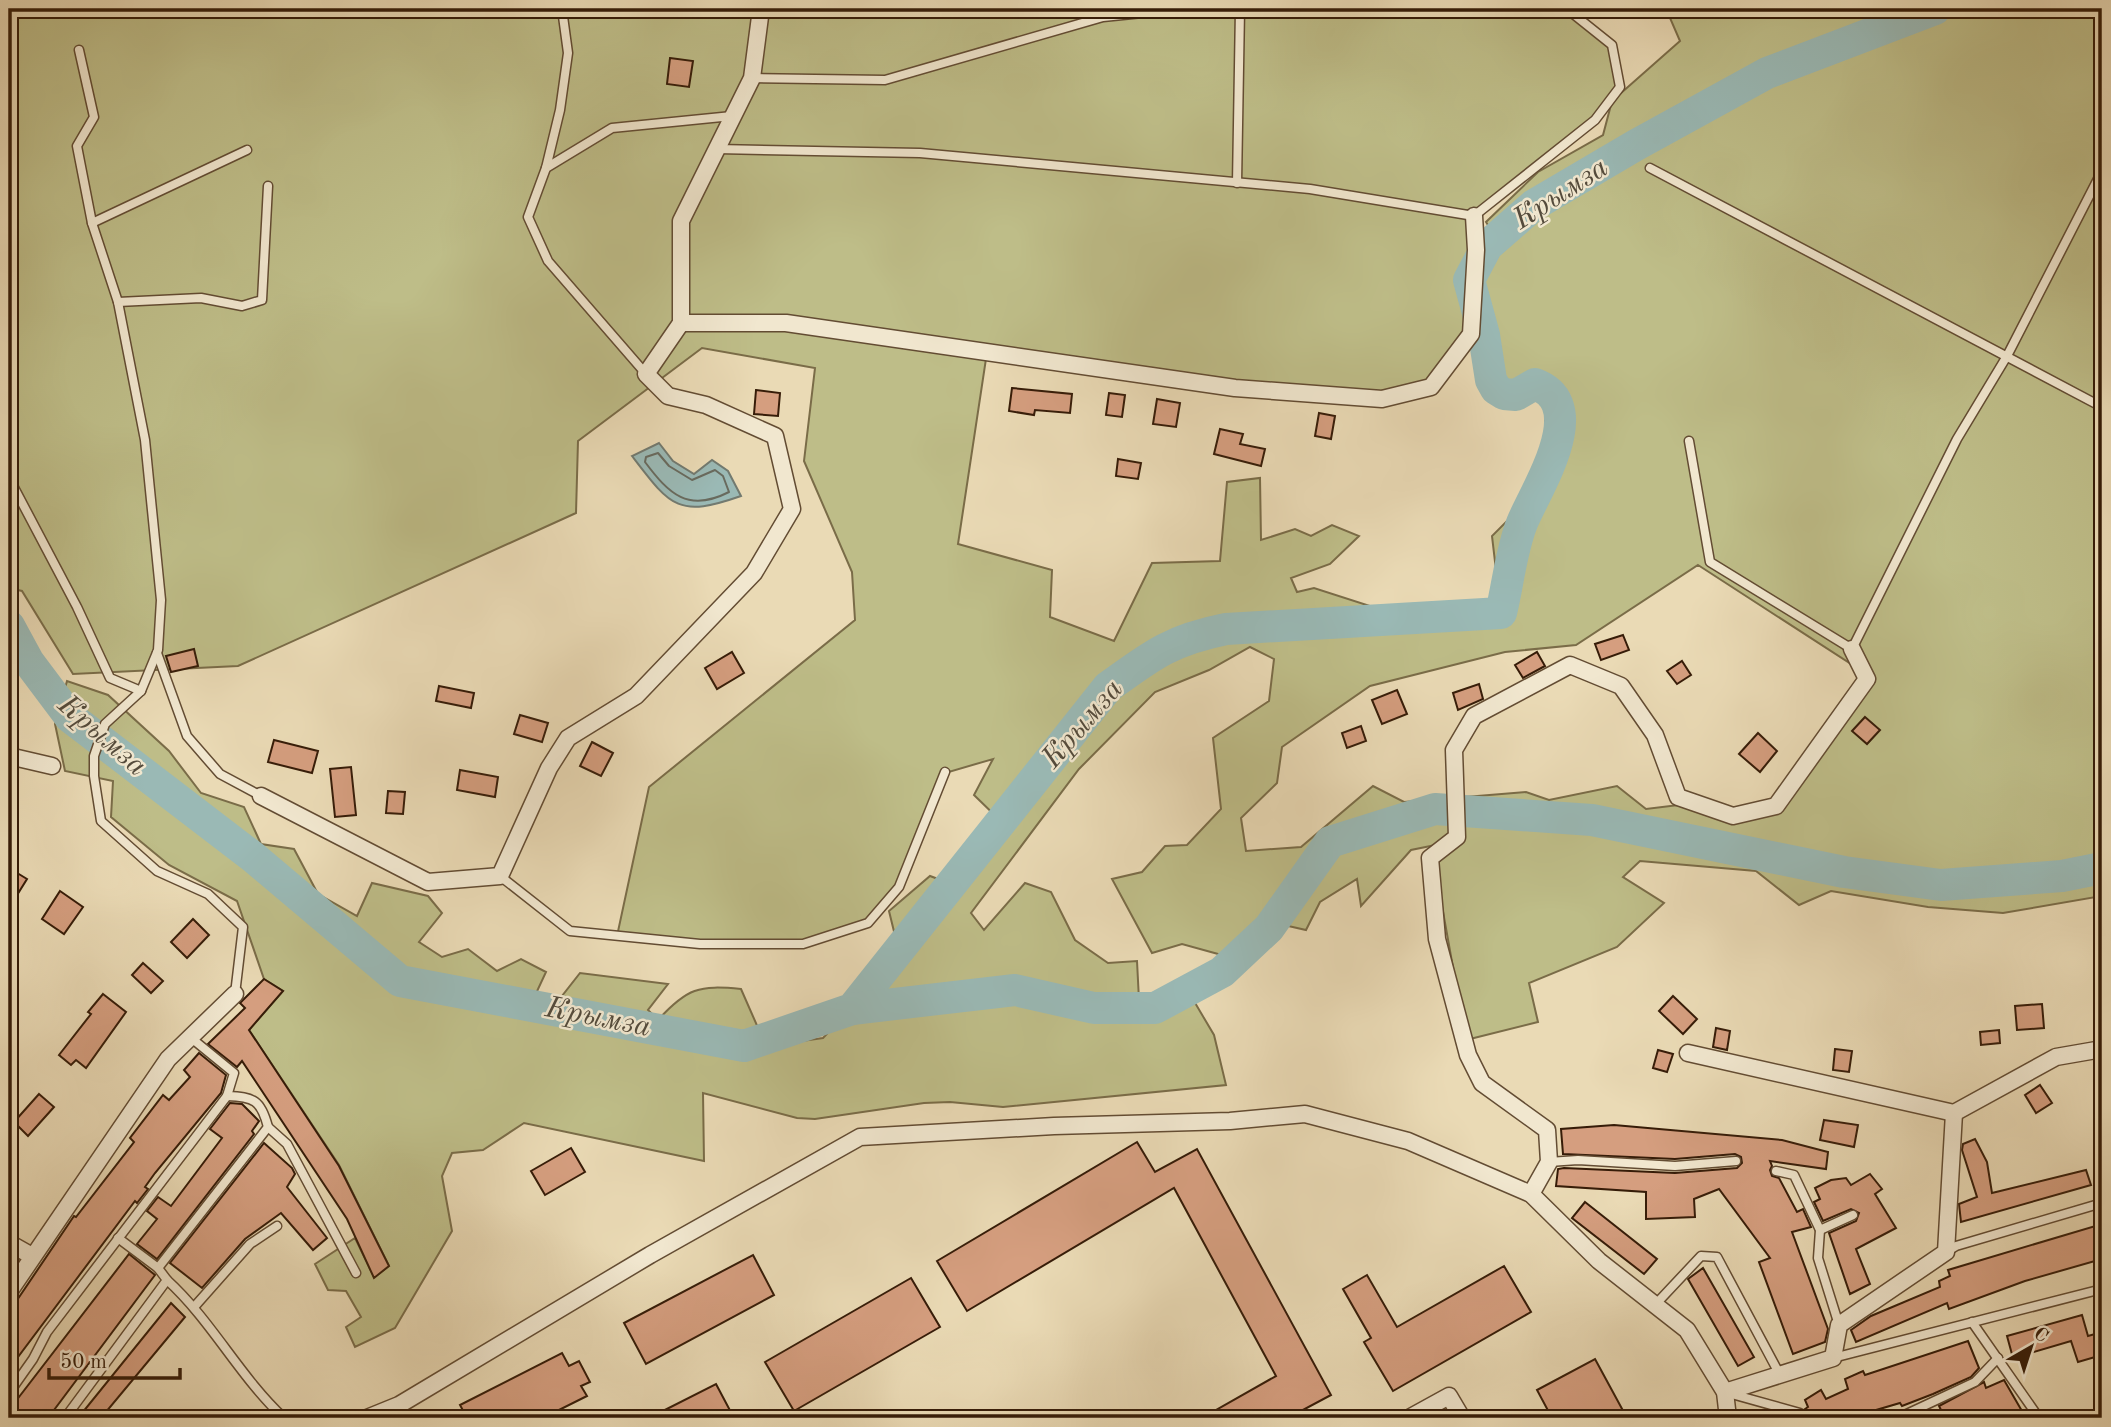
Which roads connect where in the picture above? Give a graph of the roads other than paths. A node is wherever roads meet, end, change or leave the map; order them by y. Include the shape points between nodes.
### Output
1 (562, 9) edge
2 (761, 9) edge
3 (1182, 9) edge
4 (1240, 9) edge
5 (1567, 9) edge
6 (79, 50) dead end
7 (752, 78) junction
8 (732, 116) junction
9 (714, 149) junction
10 (247, 150) dead end
11 (546, 168) junction
12 (1650, 169) dead end
13 (2102, 171) edge
14 (1237, 183) junction
15 (268, 186) dead end
16 (1474, 216) junction
17 (92, 223) junction
18 (118, 302) junction
19 (681, 323) junction
20 (2007, 356) junction
21 (646, 374) junction
22 (2102, 407) edge
23 (1689, 441) dead end
24 (9, 478) edge
25 (1852, 649) junction
26 (157, 653) junction
27 (141, 691) junction
28 (9, 756) edge
29 (52, 766) dead end
30 (945, 772) dead end
31 (261, 796) joint
32 (500, 876) junction
33 (235, 994) joint
34 (190, 1037) junction
35 (2102, 1049) edge
36 (1688, 1053) dead end
37 (227, 1096) junction
38 (1954, 1113) junction
39 (268, 1127) junction
40 (1736, 1161) dead end
41 (1549, 1162) junction
42 (1776, 1171) dead end
43 (1531, 1194) junction
44 (2102, 1203) edge
45 (1853, 1215) dead end
46 (277, 1226) dead end
47 (1820, 1230) junction
48 (118, 1238) junction
49 (9, 1243) edge
50 (1946, 1252) junction
51 (32, 1256) junction
52 (158, 1268) junction
53 (356, 1273) dead end
54 (167, 1280) junction
55 (2102, 1289) edge
56 (9, 1292) edge
57 (195, 1306) junction
58 (1655, 1306) junction
59 (1972, 1322) junction
60 (1839, 1325) junction
61 (1833, 1358) junction
62 (1998, 1358) junction
63 (1780, 1375) junction
64 (1725, 1392) junction
65 (9, 1393) edge
66 (65, 1418) edge
67 (284, 1418) edge
68 (367, 1418) edge
69 (1409, 1418) edge
70 (1462, 1418) edge
71 (1728, 1418) edge
72 (1803, 1418) edge
73 (1898, 1418) edge
74 (2039, 1418) edge

1 - 11 lane via 568,53
2 - 7 street
3 - 7 lane via 1103,17 885,80
4 - 14 lane
5 - 16 lane via 1612,46 1620,87 1595,120
6 - 17 lane via 94,117 76,146
7 - 8 street
8 - 9 street
8 - 11 lane via 612,128
9 - 14 lane via 920,153
9 - 19 street via 681,221
10 - 17 lane
11 - 21 lane via 528,217 548,261
12 - 20 lane
13 - 20 lane
14 - 16 lane via 1310,189
15 - 18 lane via 262,300 242,306 201,298
16 - 19 street via 1471,334 1432,387 1382,399 1235,388 786,323
17 - 18 lane
18 - 26 lane via 145,440 161,600
19 - 21 street
20 - 22 lane
20 - 25 lane via 1956,439
21 - 32 street via 668,396 706,405 775,436 792,509 754,573 636,696 568,738 549,768
23 - 25 lane via 1710,562
24 - 27 lane via 110,678
25 - 41 street via 1867,678 1832,731 1776,806 1733,816 1678,797 1655,736 1621,686 1570,665 1474,716 1454,750 1457,837 1430,858 1437,939 1468,1055 1482,1083 1547,1129
26 - 27 lane
26 - 31 lane via 187,736 220,774
27 - 33 lane via 105,724 94,756 101,821 157,871 208,894 243,927
28 - 29 street
30 - 32 lane via 899,887 868,923 803,944 700,944 570,931
31 - 32 street via 428,882
33 - 34 street
34 - 37 lane via 234,1073
34 - 51 street via 168,1059
35 - 38 street via 2056,1057
36 - 38 street
37 - 39 lane via 249,1097 263,1109
37 - 48 lane
38 - 50 street
39 - 52 lane
39 - 53 lane via 287,1144
40 - 41 lane via 1675,1166
41 - 43 street
42 - 47 lane via 1794,1175
43 - 58 street via 1599,1261
43 - 68 street via 1408,1141 1305,1114 860,1138 650,1255 399,1405
44 - 50 lane
45 - 47 lane
46 - 57 lane via 250,1244
47 - 60 lane via 1818,1258
48 - 52 lane
48 - 65 lane via 47,1332
49 - 51 street
50 - 60 street
51 - 56 street
52 - 54 lane
54 - 57 lane
54 - 66 lane
55 - 59 lane
57 - 67 lane via 255,1391
58 - 63 lane via 1701,1256 1717,1257
58 - 64 street via 1687,1330
59 - 61 lane
59 - 62 lane
60 - 61 street
61 - 63 street
62 - 73 lane via 1975,1382
62 - 74 lane
63 - 64 street
64 - 71 street
64 - 72 lane via 1800,1413
69 - 70 street via 1449,1396

